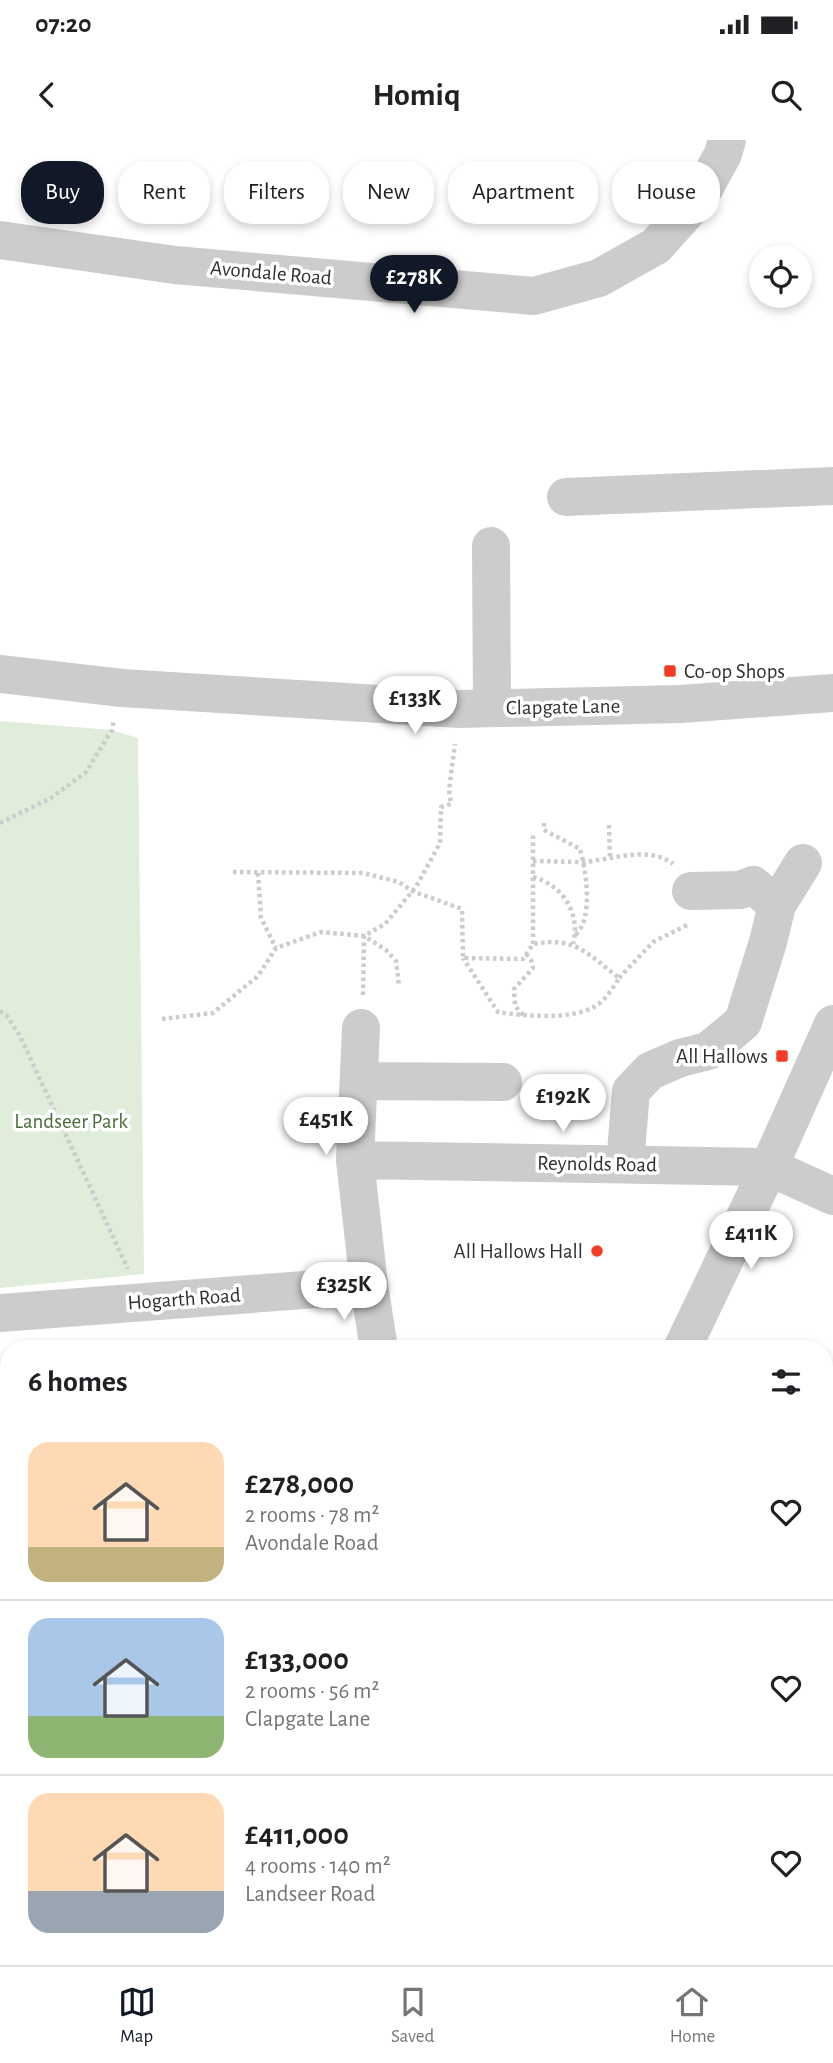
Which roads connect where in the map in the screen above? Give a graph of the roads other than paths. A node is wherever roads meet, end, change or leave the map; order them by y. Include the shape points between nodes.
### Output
1 (727, 140) edge
2 (0, 240) edge
3 (833, 486) edge
4 (566, 496) dead end
5 (491, 546) dead end
6 (0, 674) edge
7 (833, 694) edge
8 (476, 708) junction
9 (803, 863) dead end
10 (691, 891) road end
11 (765, 895) junction
12 (833, 1024) edge
13 (361, 1028) road end
14 (359, 1081) junction
15 (503, 1082) dead end
16 (355, 1160) junction
17 (625, 1164) junction
18 (769, 1167) junction
19 (833, 1196) edge
20 (369, 1284) junction
21 (0, 1313) edge
22 (378, 1340) edge
23 (686, 1340) edge

1 - 2 street, Avondale Road via 699,198 656,246 599,278 534,296 175,265
3 - 4 street
5 - 8 street
6 - 8 street, Clapgate Lane via 122,688
7 - 8 street, Clapgate Lane via 680,704
9 - 11 street
10 - 11 street via 740,890
11 - 17 street via 768,943 743,1022 708,1051 650,1071 631,1091
12 - 18 street
13 - 14 street
14 - 15 street
14 - 16 street
16 - 17 street, Reynolds Road
16 - 20 street
17 - 18 street, Reynolds Road
18 - 19 street, Reynolds Road
18 - 23 street
20 - 21 street, Hogarth Road
20 - 22 street

